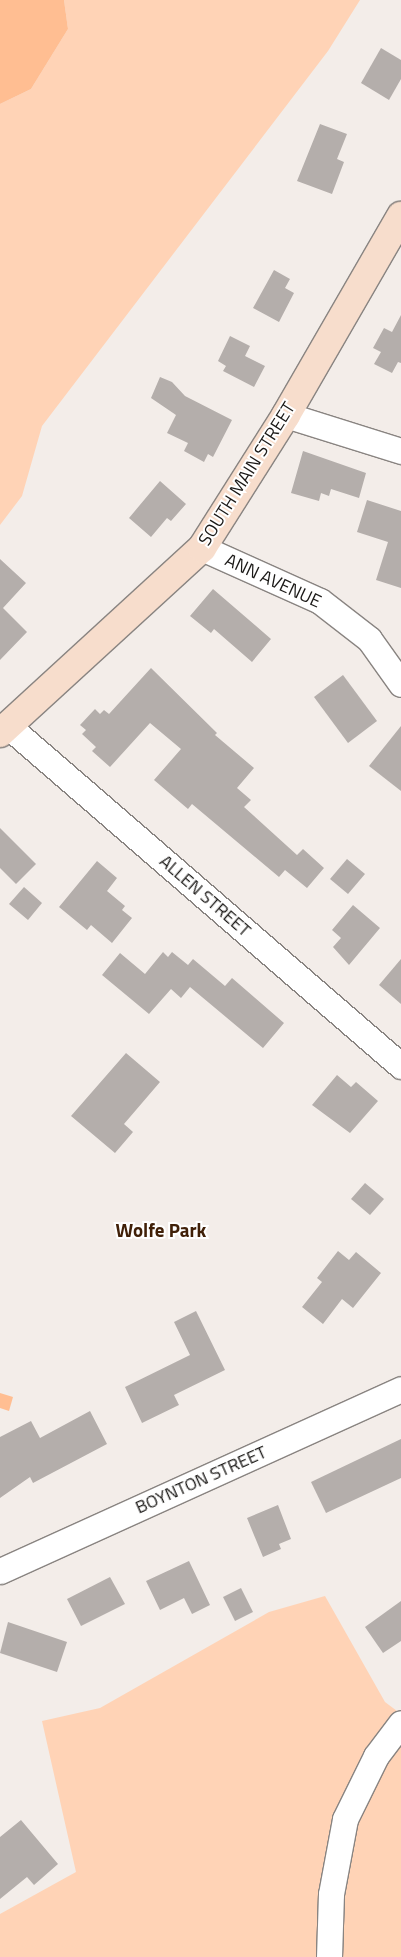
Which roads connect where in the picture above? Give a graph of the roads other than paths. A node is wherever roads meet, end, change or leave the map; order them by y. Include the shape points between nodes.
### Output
1 (401, 216) edge
2 (286, 415) junction
3 (401, 451) edge
4 (202, 548) junction
5 (401, 684) edge
6 (4, 730) edge
7 (401, 1066) edge
8 (401, 1388) edge
9 (0, 1570) edge
10 (401, 1723) edge
11 (329, 1957) edge

1 - 2 main road, SOUTH MAIN STREET
2 - 3 street
2 - 4 main road, SOUTH MAIN STREET
4 - 5 street, ANN AVENUE via 320,601 369,639
4 - 6 main road, SOUTH MAIN STREET
6 - 7 street, ALLEN STREET
8 - 9 street, BOYNTON STREET
10 - 11 street via 376,1756 345,1819 331,1894

